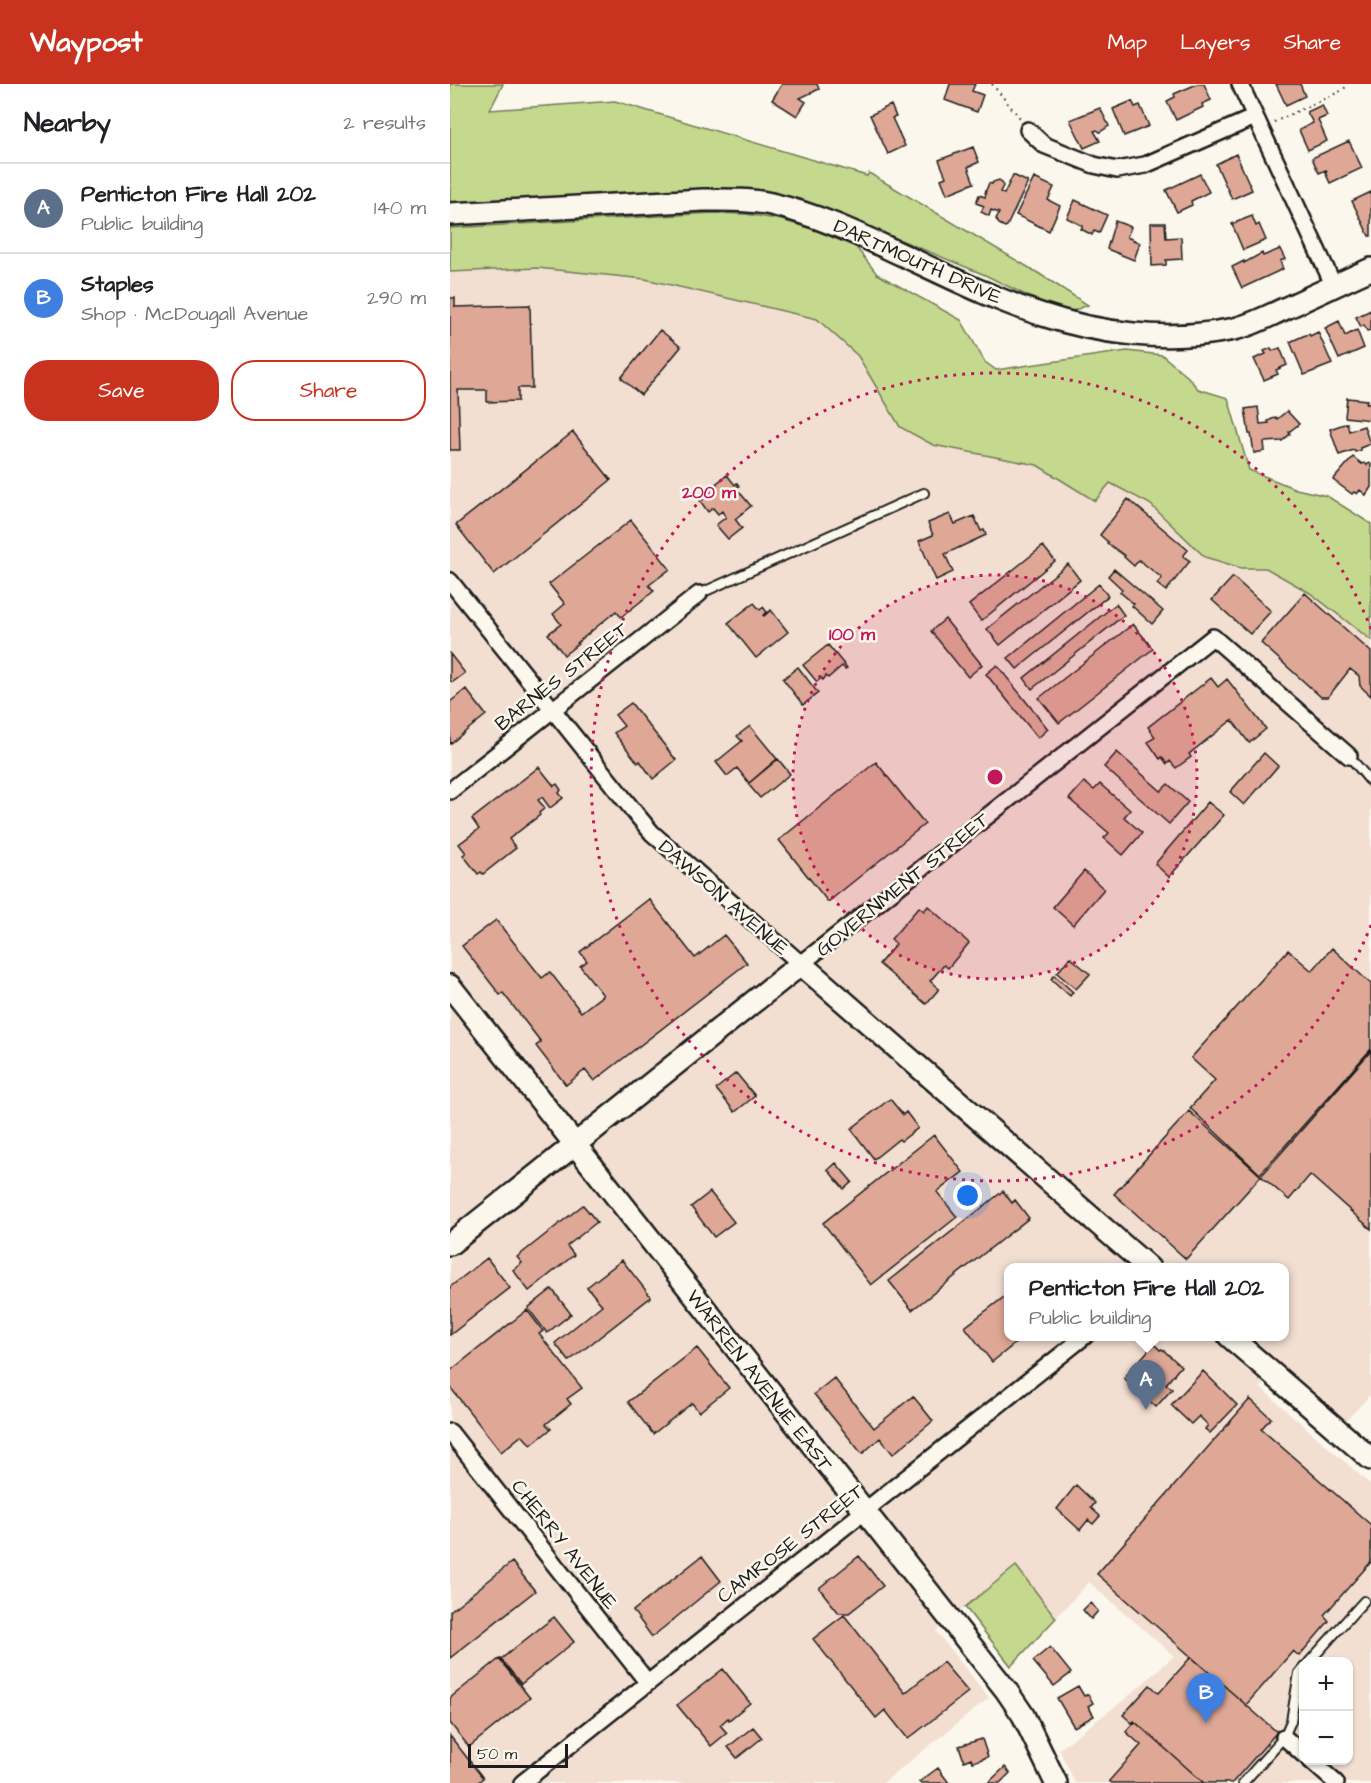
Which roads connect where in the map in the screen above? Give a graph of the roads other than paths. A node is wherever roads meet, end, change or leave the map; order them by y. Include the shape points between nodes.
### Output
1 (1240, 84) edge
2 (1258, 123) junction
3 (1028, 129) road end
4 (450, 214) edge
5 (1371, 269) edge
6 (1334, 286) junction
7 (924, 493) dead end
8 (450, 581) edge
9 (699, 594) joint
10 (553, 710) junction
11 (1349, 756) joint
12 (1371, 782) edge
13 (450, 791) edge
14 (801, 964) junction
15 (450, 986) edge
16 (575, 1146) junction
17 (450, 1244) edge
18 (1143, 1263) edge
19 (1079, 1341) edge
20 (1235, 1341) edge
21 (450, 1432) edge
22 (1371, 1459) edge
23 (864, 1512) junction
24 (1364, 1601) dead end
25 (1314, 1657) edge
26 (1299, 1673) edge
27 (648, 1683) junction
28 (1284, 1737) junction
29 (1299, 1750) edge
30 (1315, 1765) edge
31 (522, 1783) edge
32 (1056, 1783) edge
33 (1243, 1783) edge
34 (1336, 1783) edge

1 - 2 street
2 - 3 street via 1145,165 1118,170 1044,145
2 - 6 street
4 - 6 street, DARTMOUTH DRIVE via 703,200 770,203 830,221 1020,307 1075,324 1126,333 1178,335 1231,330
5 - 6 street, DARTMOUTH DRIVE
7 - 9 lane
8 - 10 street, DAWSON AVENUE
9 - 10 street, BARNES STREET
10 - 13 street, BARNES STREET
10 - 14 street, DAWSON AVENUE via 652,833
11 - 12 lane
11 - 14 street, GOVERNMENT STREET via 1213,637
14 - 16 street, GOVERNMENT STREET
14 - 18 street, DAWSON AVENUE
15 - 16 street, WARREN AVENUE EAST
16 - 17 street, GOVERNMENT STREET
16 - 23 street, WARREN AVENUE EAST
19 - 23 street, CAMROSE STREET
20 - 22 street
21 - 27 street, CHERRY AVENUE
23 - 27 street, CAMROSE STREET
23 - 32 street, WARREN AVENUE EAST via 1006,1690 1031,1730
24 - 25 lane
26 - 28 lane via 1291,1721
27 - 31 street, CAMROSE STREET
28 - 29 street
28 - 33 lane
30 - 34 street

